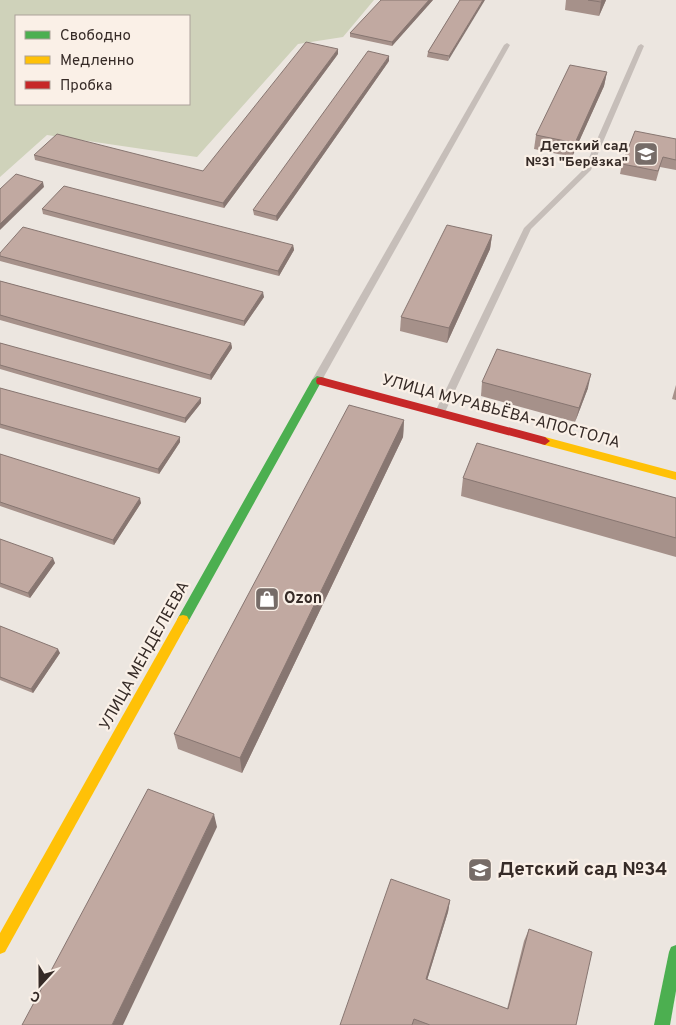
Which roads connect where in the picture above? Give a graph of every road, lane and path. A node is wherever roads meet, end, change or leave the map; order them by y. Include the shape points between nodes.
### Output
1 (507, 45) dead end
2 (641, 46) dead end
3 (317, 380) junction
4 (440, 412) junction
5 (676, 476) edge
6 (0, 947) edge
7 (676, 952) edge
8 (662, 1025) edge

1 - 3 lane
2 - 4 lane via 587,170 528,228
3 - 4 street, УЛИЦА МУРАВЬЁВА-АПОСТОЛА
3 - 6 street, УЛИЦА МЕНДЕЛЕЕВА
4 - 5 street, УЛИЦА МУРАВЬЁВА-АПОСТОЛА
7 - 8 street

